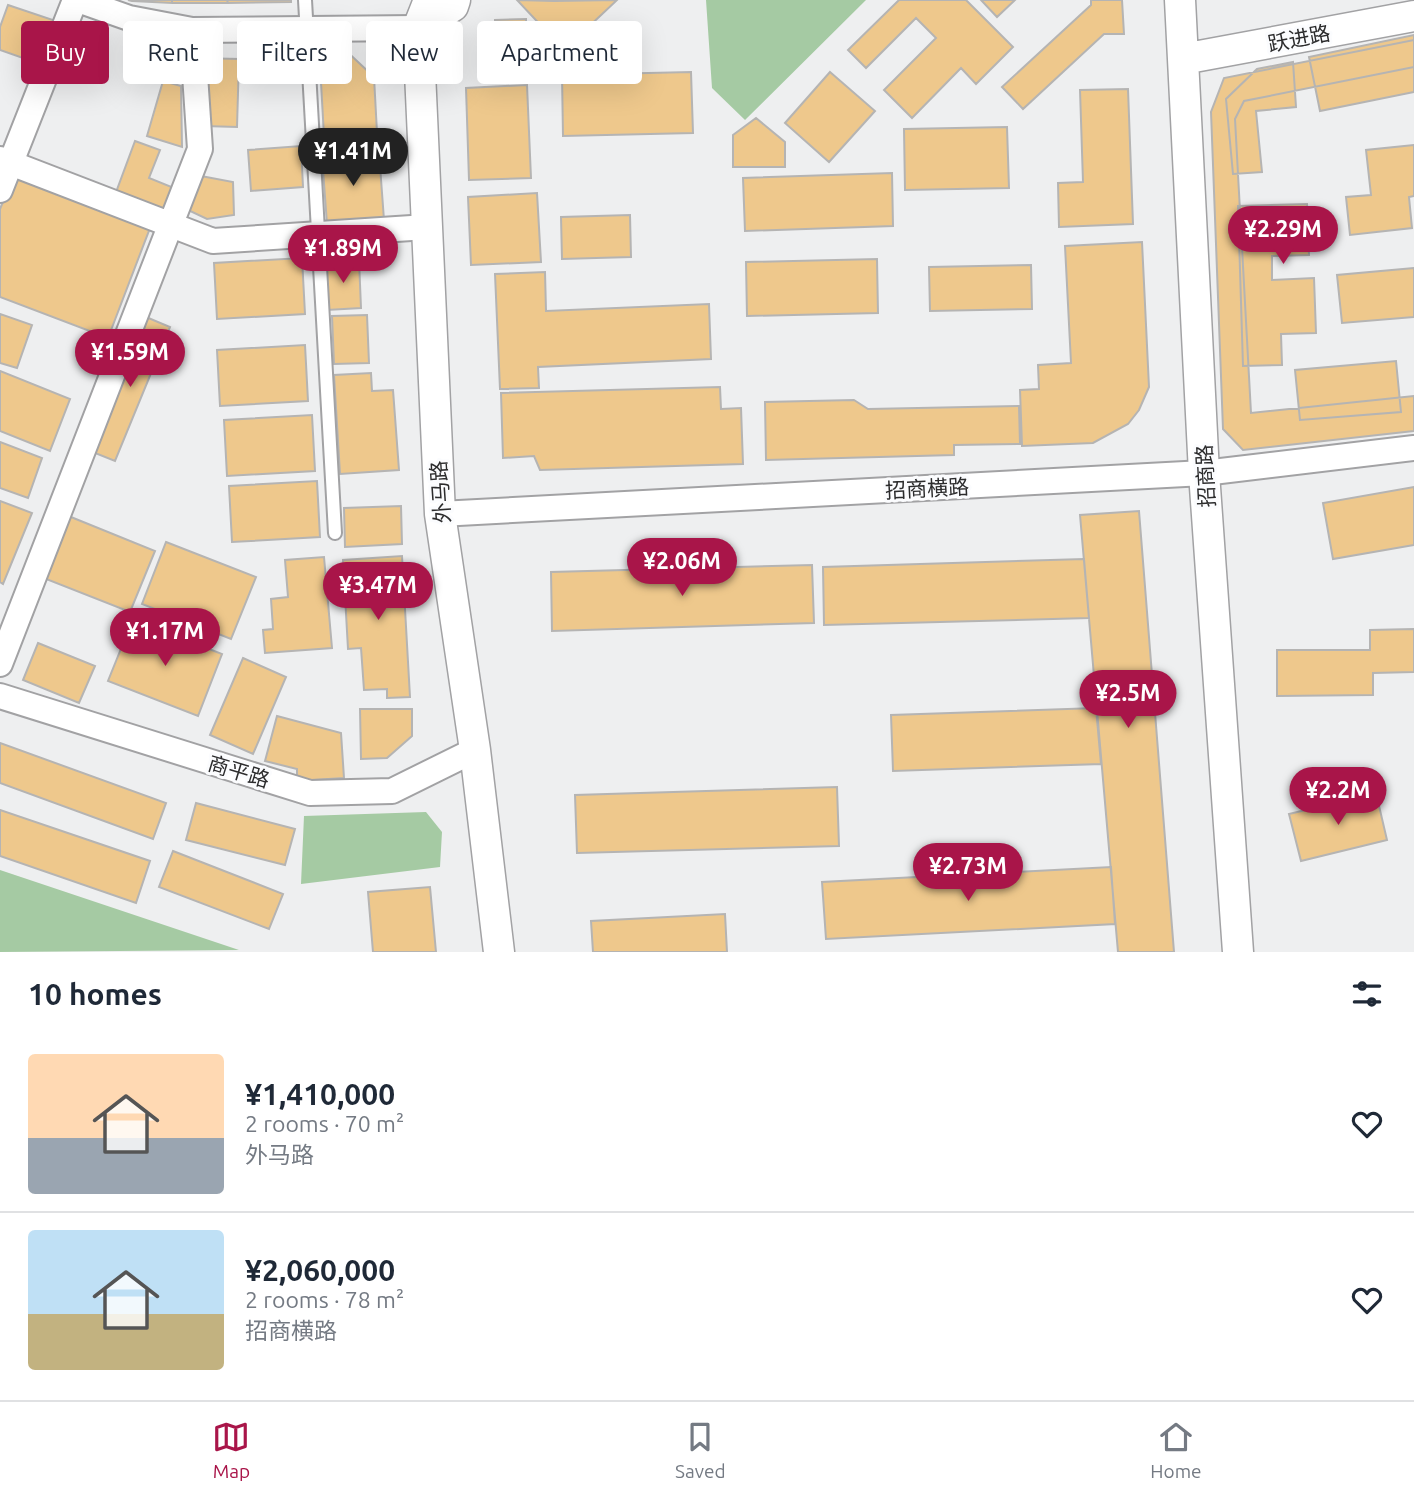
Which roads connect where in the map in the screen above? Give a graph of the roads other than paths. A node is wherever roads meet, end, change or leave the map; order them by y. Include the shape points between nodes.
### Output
1 (76, 0) edge
2 (305, 0) edge
3 (429, 0) edge
4 (455, 0) edge
5 (1180, 0) edge
6 (1414, 16) edge
7 (145, 21) edge
8 (306, 21) edge
9 (421, 21) edge
10 (429, 21) edge
11 (1183, 60) junction
12 (196, 84) edge
13 (310, 84) edge
14 (421, 84) edge
15 (5, 161) edge
16 (0, 190) edge
17 (172, 225) junction
18 (427, 227) junction
19 (317, 234) junction
20 (1414, 448) edge
21 (1205, 473) junction
22 (440, 514) junction
23 (335, 533) dead end
24 (0, 664) edge
25 (0, 696) edge
26 (475, 750) junction
27 (499, 952) edge
28 (1238, 952) edge

1 - 7 street
1 - 15 street
2 - 8 lane
3 - 9 street, 外马路
4 - 10 street
5 - 11 street, 招商路
6 - 11 street, 跃进路
11 - 21 street, 招商路
12 - 17 street via 200,149
13 - 19 lane
14 - 18 street, 外马路
15 - 16 street
15 - 17 street
17 - 19 street via 213,241
17 - 24 street
18 - 19 street
18 - 22 street, 外马路
19 - 23 lane
20 - 21 street, 招商横路
21 - 22 street, 招商横路
21 - 28 street, 招商路
22 - 26 street, 外马路
25 - 26 street, 商平路 via 310,793 392,791
26 - 27 street, 外马路

